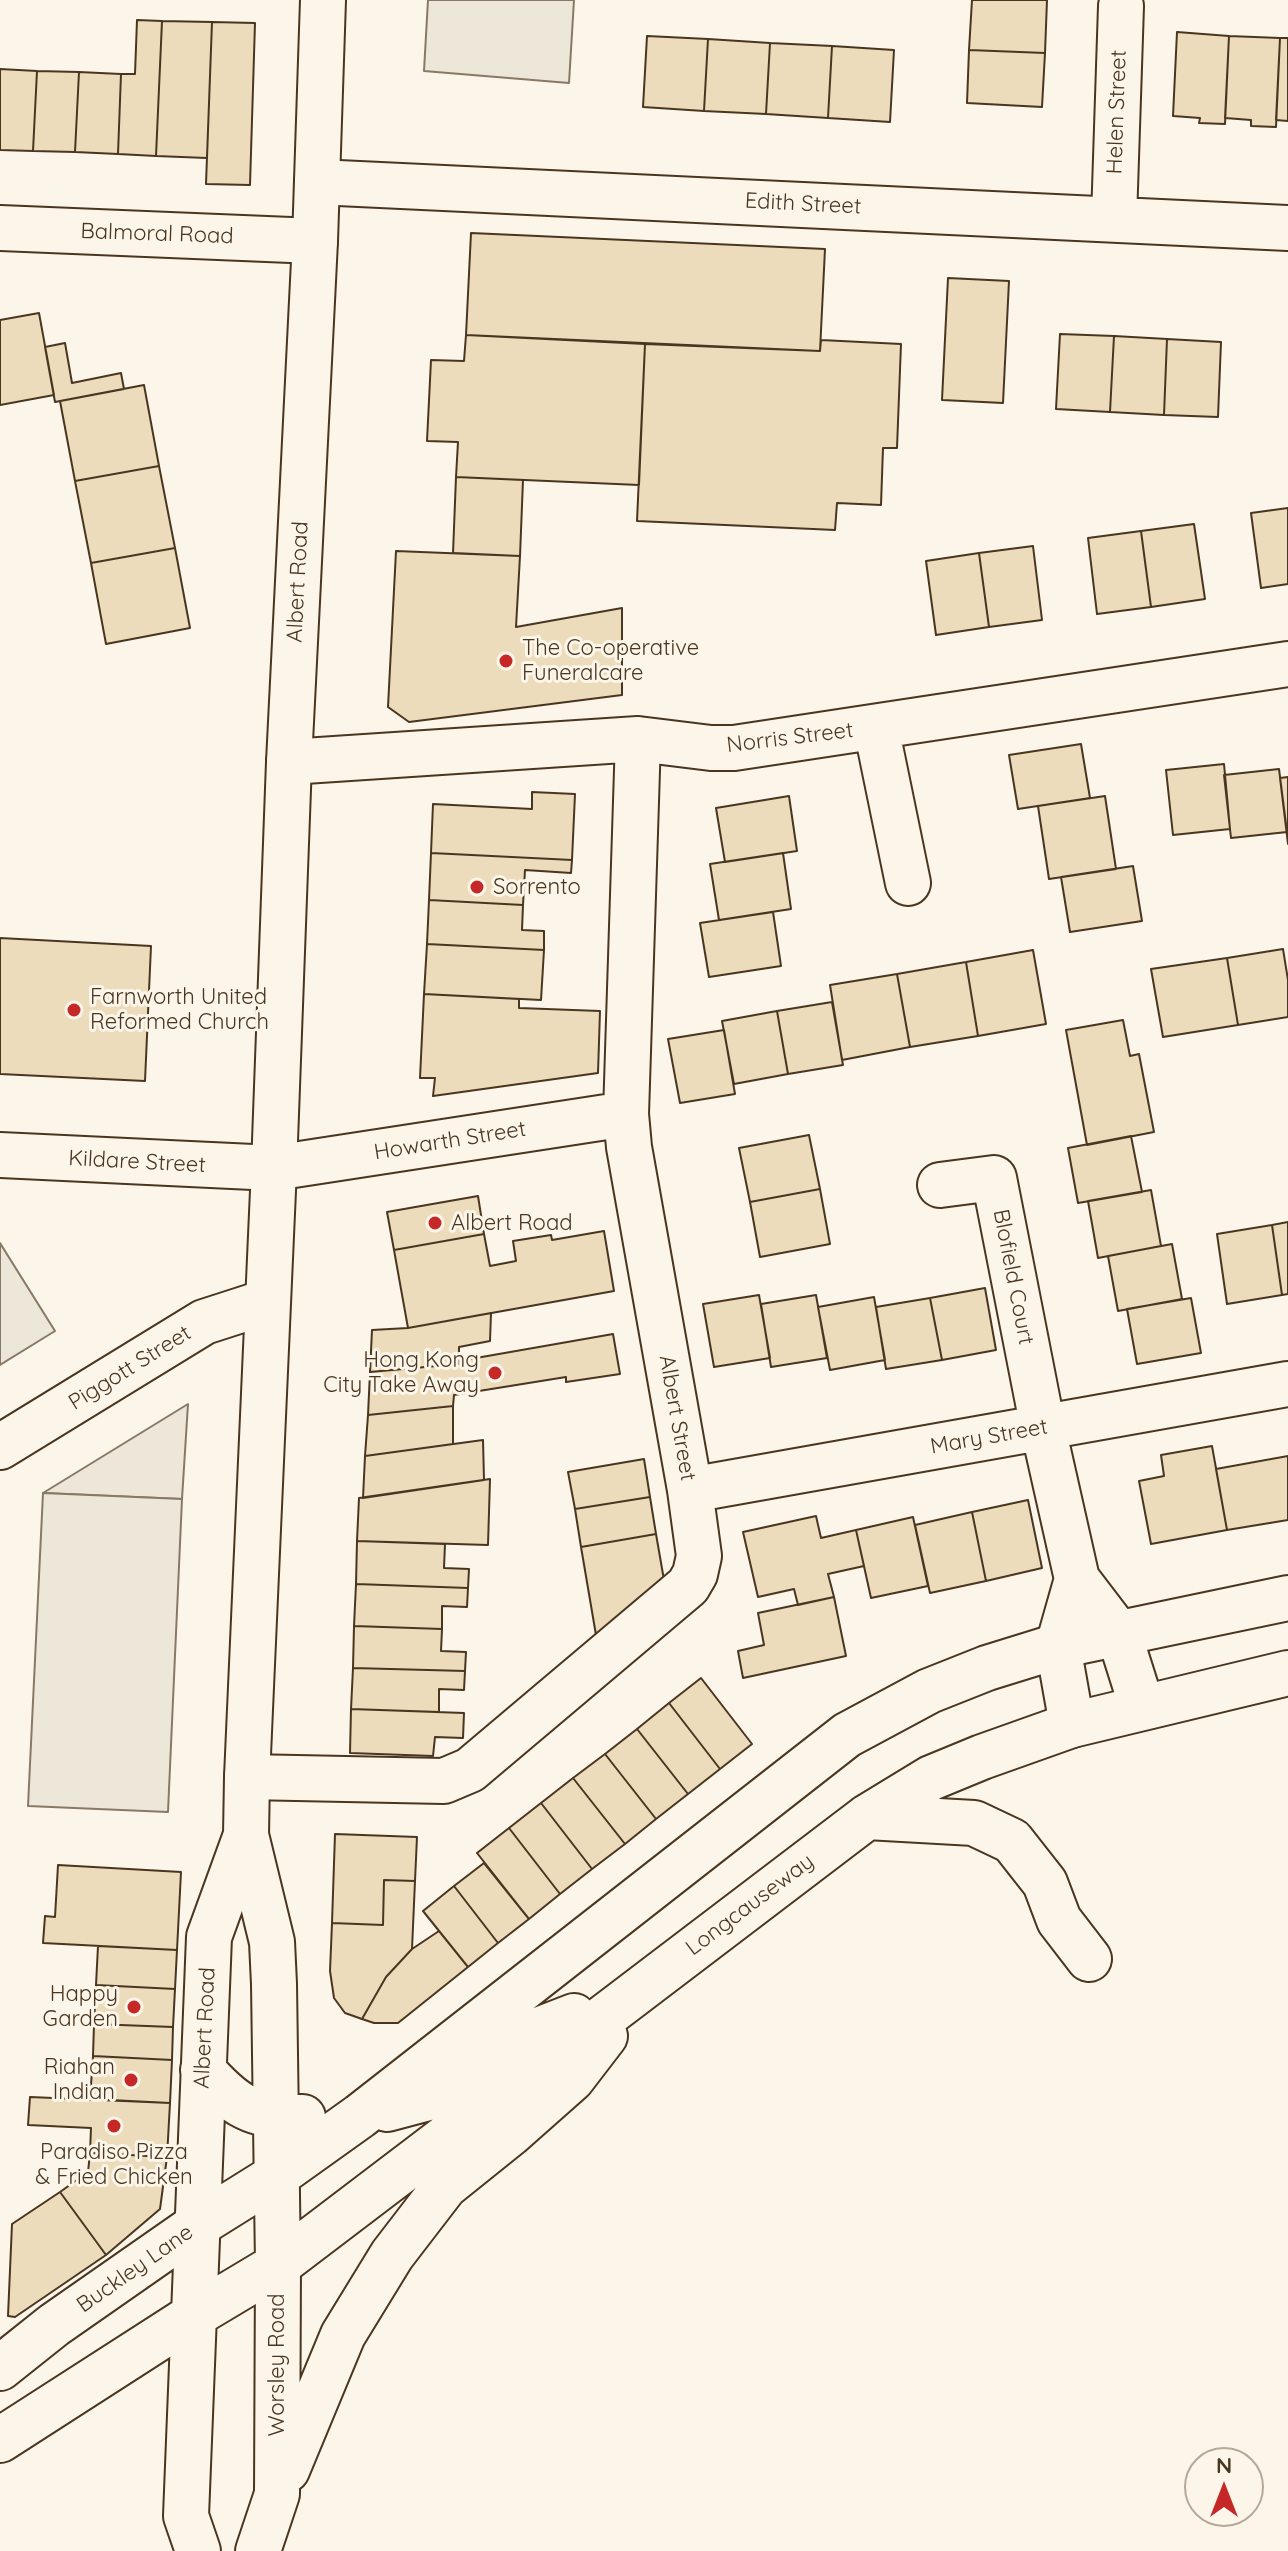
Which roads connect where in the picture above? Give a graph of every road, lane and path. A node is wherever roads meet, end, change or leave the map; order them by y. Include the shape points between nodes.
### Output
1 (323, 0) edge
2 (1121, 6) dead end
3 (317, 182) junction
4 (1114, 219) junction
5 (0, 228) edge
6 (1288, 228) edge
7 (315, 241) junction
8 (1288, 664) edge
9 (876, 727) junction
10 (638, 739) junction
11 (289, 762) junction
12 (908, 883) dead end
13 (626, 1114) junction
14 (0, 1155) edge
15 (274, 1168) junction
16 (940, 1185) dead end
17 (266, 1302) junction
18 (1288, 1384) edge
19 (1043, 1428) junction
20 (0, 1447) edge
21 (690, 1490) junction
22 (1077, 1579) junction
23 (1288, 1598) edge
24 (1119, 1634) junction
25 (1058, 1646) junction
26 (1288, 1673) edge
27 (1142, 1707) junction
28 (1072, 1725) junction
29 (247, 1777) junction
30 (867, 1817) junction
31 (246, 1835) junction
32 (1089, 1959) dead end
33 (640, 1989) junction
34 (203, 2070) junction
35 (360, 2116) junction
36 (275, 2118) junction
37 (276, 2176) junction
38 (196, 2226) junction
39 (278, 2265) junction
40 (196, 2314) junction
41 (0, 2368) edge
42 (0, 2440) edge
43 (277, 2494) junction
44 (198, 2551) edge
45 (258, 2551) edge

1 - 3 main road, Albert Road
2 - 4 main road, Helen Street
3 - 4 main road, Edith Street
3 - 7 main road, Albert Road
4 - 6 main road, Edith Street
5 - 7 main road, Balmoral Road
7 - 11 main road, Albert Road
8 - 9 main road, Norris Street
9 - 10 main road, Norris Street via 734,748
9 - 12 main road
10 - 11 main road, Norris Street
10 - 13 main road, Albert Street
11 - 15 main road, Albert Road
13 - 15 main road, Howarth Street
13 - 21 main road, Albert Street
14 - 15 main road, Kildare Street
15 - 17 main road, Albert Road
16 - 19 main road, Blofield Court via 994,1178
17 - 20 main road, Piggott Street via 204,1322
17 - 29 main road, Albert Road
18 - 19 main road, Mary Street
19 - 21 main road, Mary Street
19 - 22 main road
21 - 29 main road, Albert Street via 699,1556 688,1586 470,1770 444,1781
22 - 24 main road
22 - 25 main road
23 - 24 main road
24 - 25 main road
24 - 27 main road
25 - 28 main road
25 - 35 main road via 929,1691 847,1735
26 - 27 main road, Longcauseway
27 - 28 main road, Longcauseway
28 - 30 main road, Longcauseway via 931,1778
29 - 31 main road, Albert Road
30 - 32 main road via 974,1823 1012,1841 1045,1883 1059,1920
30 - 33 main road, Longcauseway
31 - 34 main road, Albert Road via 209,1937
31 - 36 main road, Albert Road via 272,1942
33 - 35 main road via 538,2030 432,2097
33 - 39 main road, Longcauseway
33 - 43 main road via 572,2079 445,2186 392,2255 343,2335
34 - 36 main road via 236,2102
34 - 38 main road, Albert Road
35 - 36 main road
35 - 37 main road
36 - 37 main road, Albert Road
37 - 38 main road, Buckley Lane
37 - 39 main road, Worsley Road
38 - 40 main road
38 - 41 main road, Buckley Lane
39 - 40 main road
39 - 43 main road, Worsley Road
40 - 42 main road
40 - 44 main road via 186,2516
43 - 45 main road, Worsley Road

